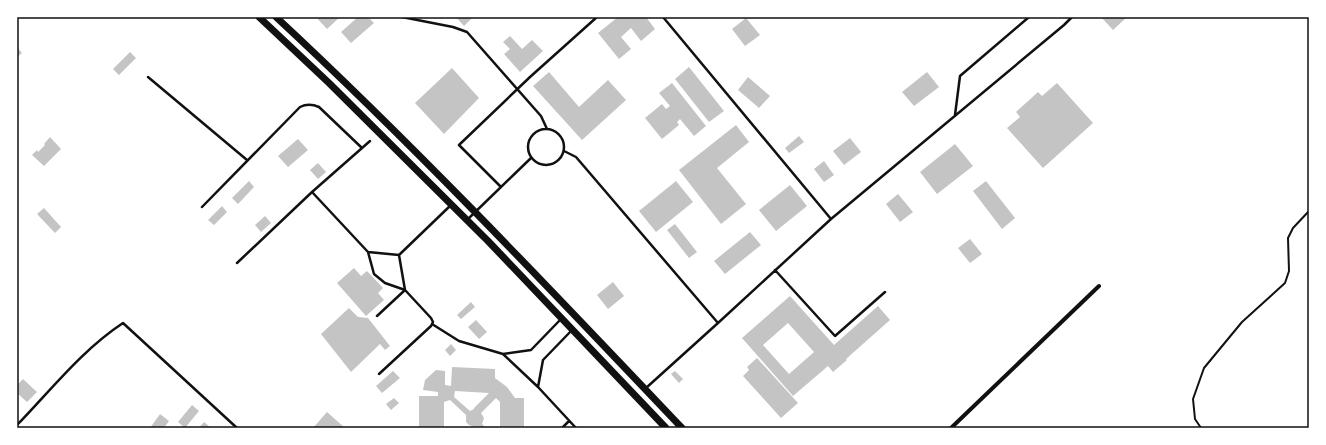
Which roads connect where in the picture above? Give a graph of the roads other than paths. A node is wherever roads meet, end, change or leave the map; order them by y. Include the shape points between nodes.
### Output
1 (258, 17) edge
2 (276, 17) edge
3 (402, 17) edge
4 (596, 17) edge
5 (663, 17) edge
6 (1029, 17) edge
7 (1072, 17) edge
8 (148, 77) dead end
9 (518, 90) junction
10 (955, 115) junction
11 (547, 129) junction
12 (370, 141) dead end
13 (362, 148) junction
14 (564, 151) junction
15 (531, 158) junction
16 (247, 160) junction
17 (501, 187) junction
18 (312, 192) junction
19 (451, 204) junction
20 (202, 207) dead end
21 (475, 212) junction
22 (831, 218) junction
23 (467, 220) junction
24 (368, 252) junction
25 (399, 255) junction
26 (237, 264) dead end
27 (775, 270) junction
28 (1099, 286) dead end
29 (406, 290) junction
30 (885, 292) dead end
31 (377, 316) dead end
32 (562, 319) junction
33 (718, 323) junction
34 (432, 324) junction
35 (572, 330) junction
36 (503, 354) junction
37 (379, 374) dead end
38 (538, 387) junction
39 (645, 389) junction
40 (569, 421) junction
41 (17, 425) edge
42 (237, 428) edge
43 (562, 428) edge
44 (576, 428) edge
45 (666, 428) edge
46 (682, 428) edge
47 (951, 428) edge

1 - 19 main road via 329,83
2 - 21 main road
3 - 9 lane via 467,32
4 - 9 lane
5 - 22 lane
6 - 10 lane via 960,76
7 - 10 lane
8 - 16 lane
9 - 11 lane via 541,116
9 - 17 lane via 459,145
10 - 22 lane
11 - 14 lane via 560,136
11 - 15 lane via 536,131 529,138 527,149
12 - 13 lane
13 - 16 lane via 319,107 309,104 300,107
13 - 18 lane
14 - 15 lane via 559,160 550,165 540,164
14 - 33 lane via 576,157
15 - 17 lane
16 - 20 lane
17 - 21 lane
18 - 24 lane
18 - 26 lane
19 - 23 main road
19 - 25 lane
21 - 23 lane
21 - 39 main road
22 - 27 lane
23 - 32 main road
24 - 25 lane
24 - 29 lane via 374,274 385,283
25 - 29 lane
27 - 30 lane via 835,336
27 - 33 lane
28 - 47 street
29 - 31 lane
29 - 34 lane via 431,318
32 - 35 main road
32 - 36 lane via 531,350
33 - 39 lane
34 - 36 lane via 459,341
34 - 37 lane
35 - 38 lane via 543,360
35 - 45 main road
36 - 38 lane
38 - 40 lane
39 - 46 main road
40 - 43 lane
40 - 44 lane
41 - 42 lane via 82,357 104,336 123,323

